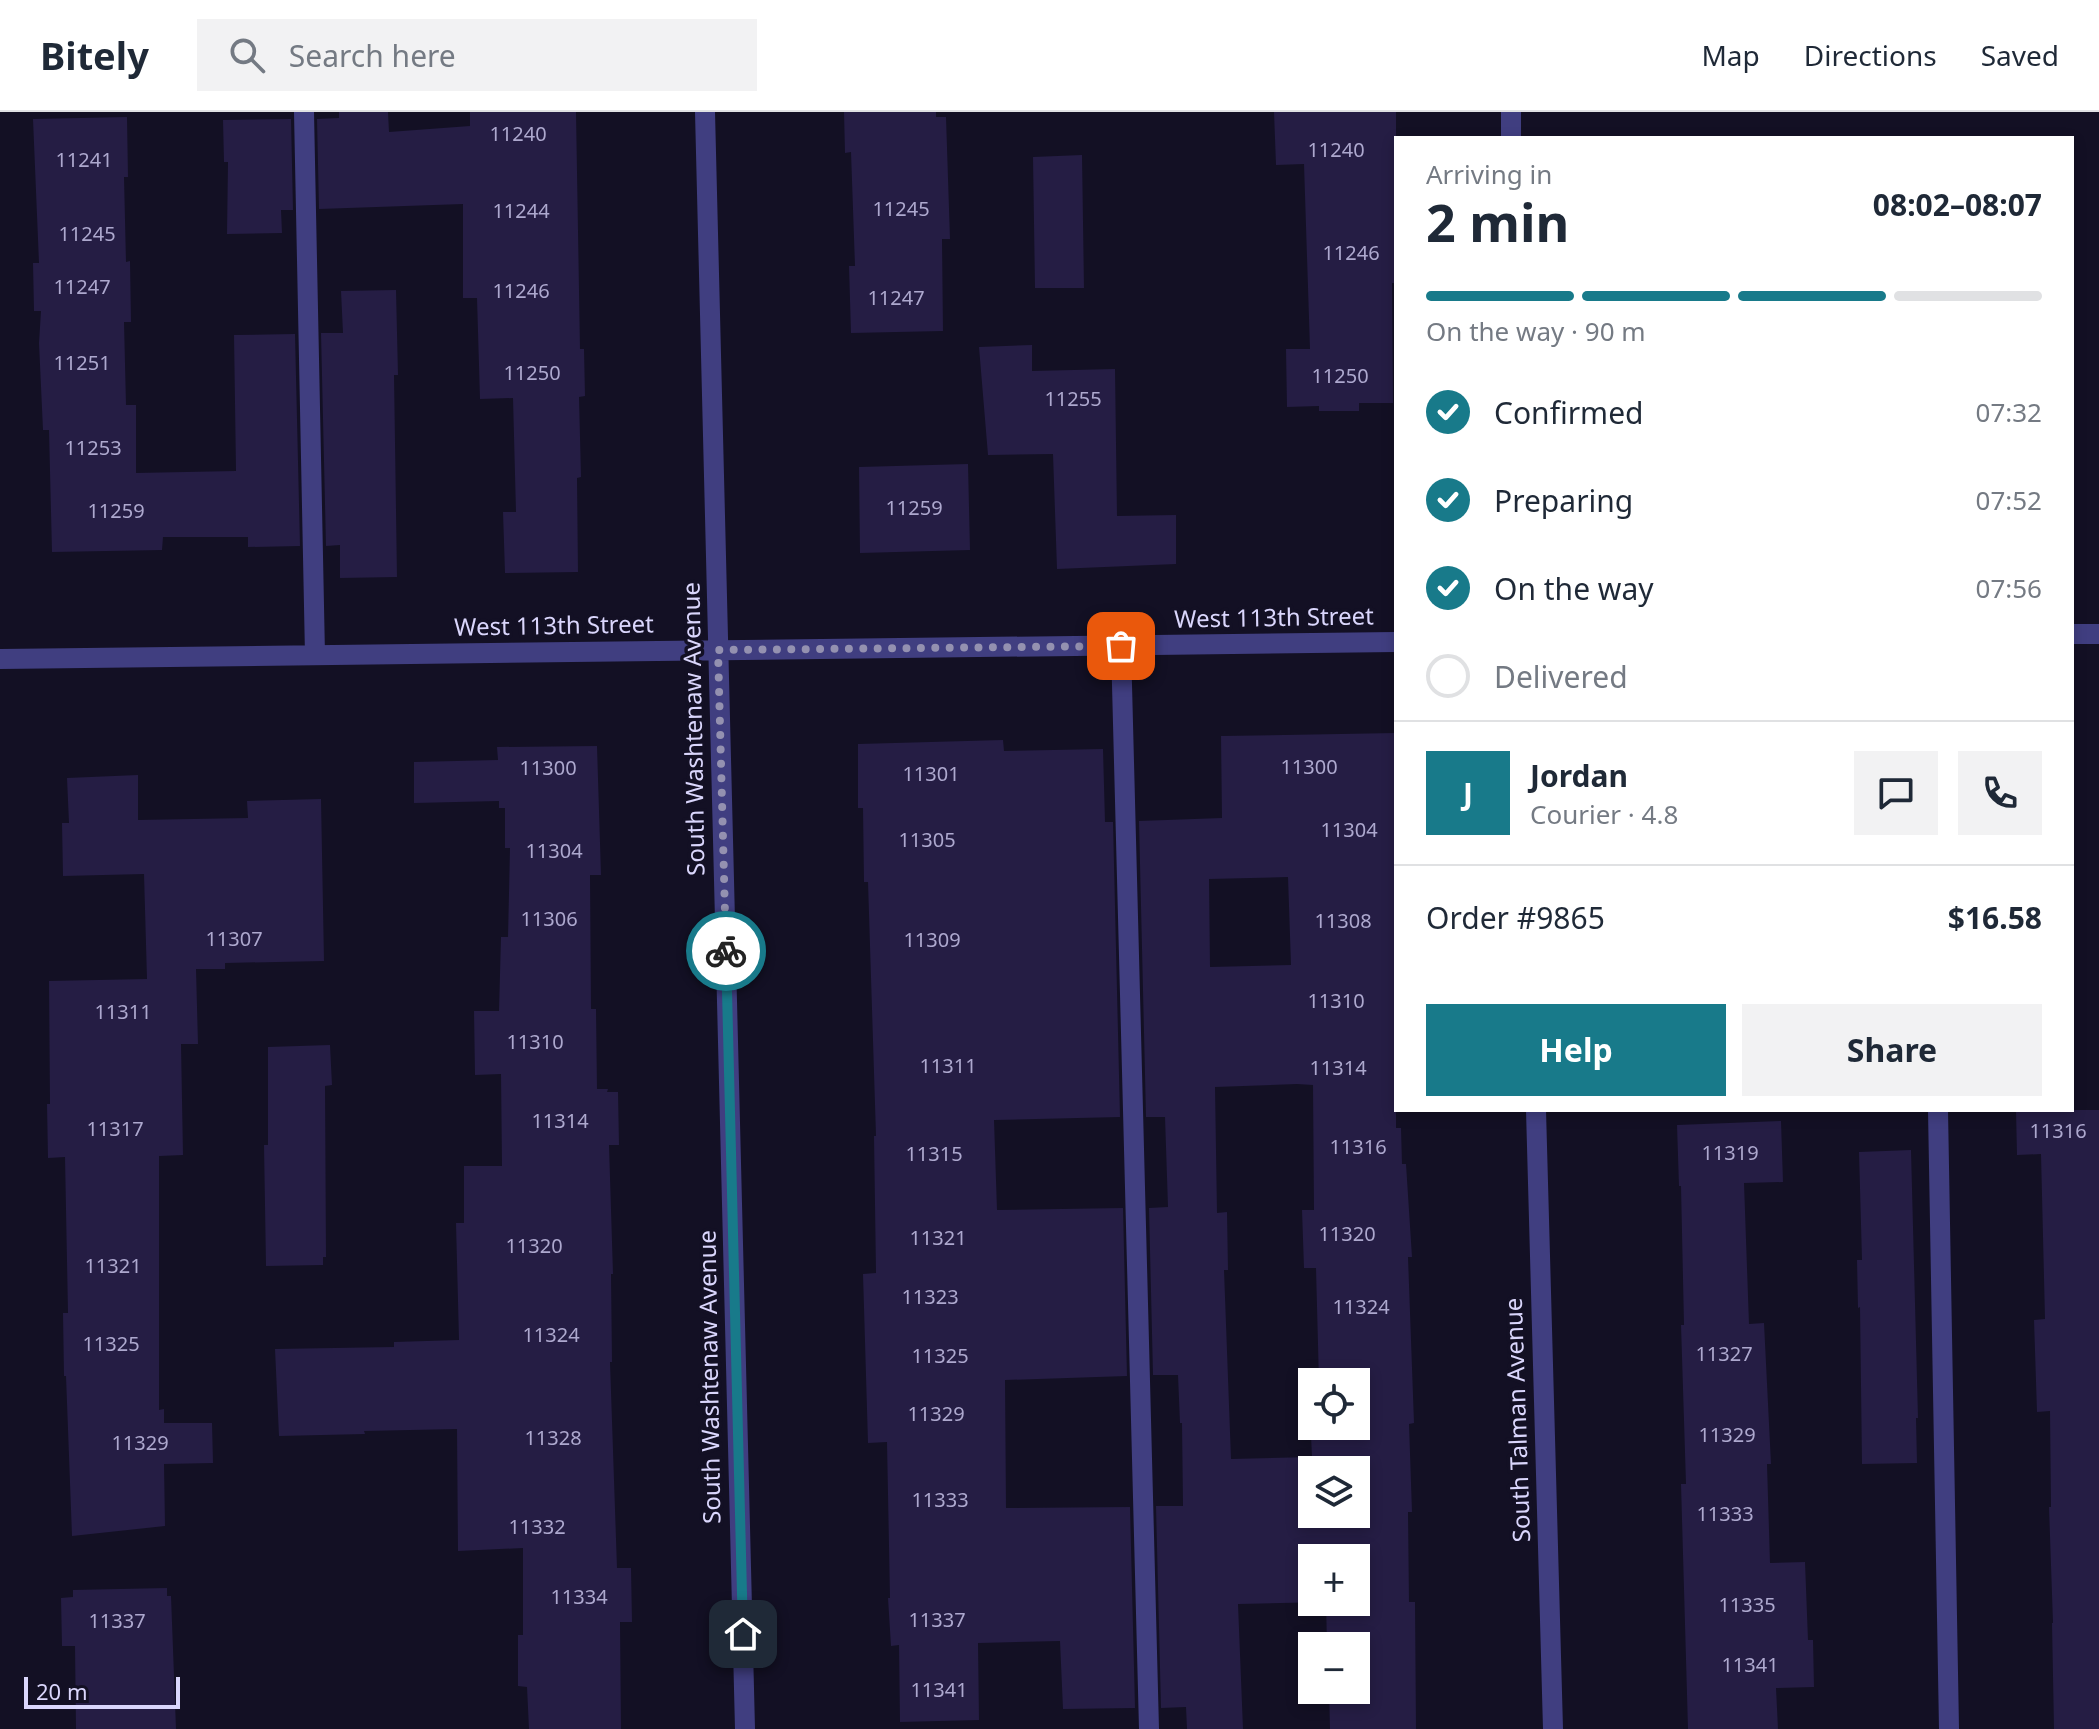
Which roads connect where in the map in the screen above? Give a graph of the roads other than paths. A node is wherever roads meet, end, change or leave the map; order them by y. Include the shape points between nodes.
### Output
1 (304, 112) edge
2 (705, 112) edge
3 (1511, 112) edge
4 (1511, 136) edge
5 (2074, 634) edge
6 (2099, 634) edge
7 (1394, 642) edge
8 (1121, 646) junction
9 (718, 650) junction
10 (315, 655) junction
11 (0, 659) edge
12 (1536, 1112) edge
13 (1938, 1112) edge
14 (745, 1729) edge
15 (1149, 1729) edge
16 (1553, 1729) edge
17 (1949, 1729) edge

1 - 10 street
2 - 9 street, South Washtenaw Avenue
3 - 4 street
5 - 6 street
7 - 8 street, West 113th Street
8 - 9 street, West 113th Street
8 - 15 street
9 - 10 street, West 113th Street
9 - 14 street, South Washtenaw Avenue
10 - 11 street, West 113th Street
12 - 16 street, South Talman Avenue
13 - 17 street

